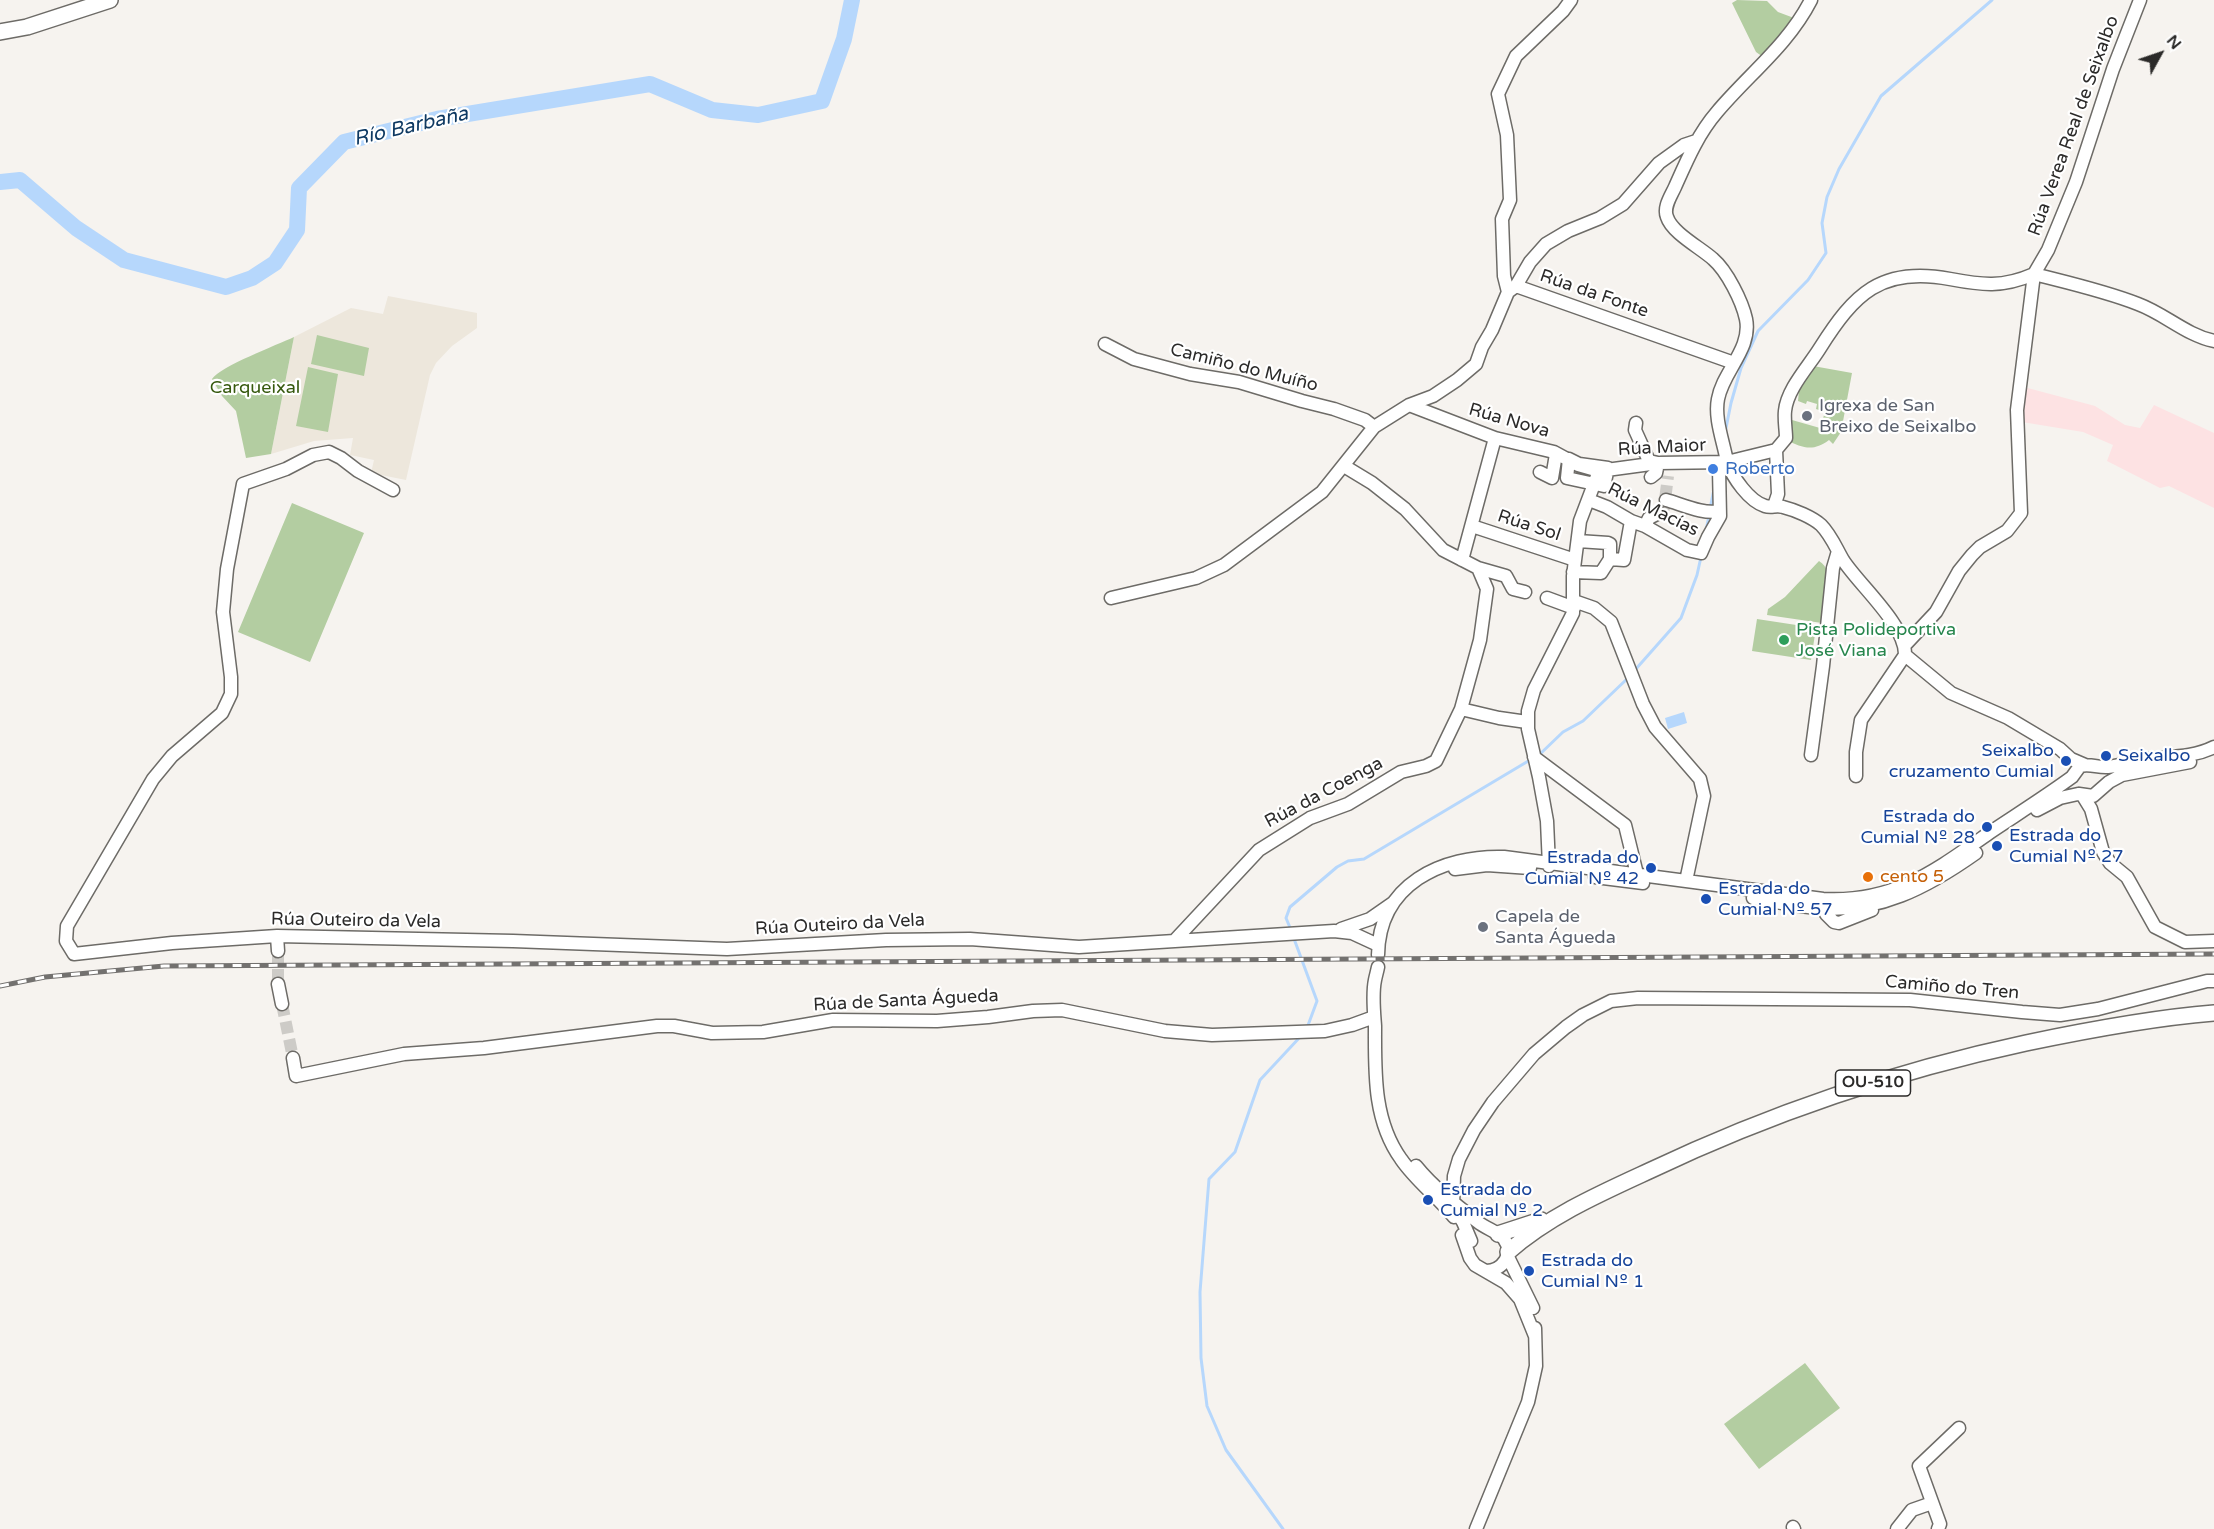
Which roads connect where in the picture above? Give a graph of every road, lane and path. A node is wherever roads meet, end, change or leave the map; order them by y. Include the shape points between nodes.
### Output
1 (110, 0) edge
2 (1571, 0) edge
3 (1811, 0) edge
4 (2140, 0) edge
5 (0, 32) edge
6 (1696, 141) junction
7 (2034, 274) junction
8 (1512, 289) junction
9 (2211, 338) edge
10 (1105, 344) dead end
11 (1734, 363) junction
12 (1409, 405) junction
13 (1636, 423) dead end
14 (1374, 427) junction
15 (1495, 438) junction
16 (1776, 450) junction
17 (1556, 454) junction
18 (1569, 459) junction
19 (1727, 462) junction
20 (1664, 463) junction
21 (1344, 466) junction
22 (1604, 470) junction
23 (1540, 472) dead end
24 (1668, 476) tunnel mouth
25 (1651, 477) dead end
26 (1595, 483) junction
27 (393, 490) dead end
28 (1589, 500) junction
29 (1666, 500) dead end
30 (1774, 506) junction
31 (1719, 511) junction
32 (1659, 513) tunnel mouth
33 (1631, 521) junction
34 (1472, 526) junction
35 (1645, 526) junction
36 (1578, 541) junction
37 (1838, 550) junction
38 (1610, 559) junction
39 (1462, 560) junction
40 (1574, 566) junction
41 (1478, 568) junction
42 (1525, 592) dead end
43 (1111, 598) dead end
44 (1547, 598) dead end
45 (1574, 604) junction
46 (1905, 650) junction
47 (1461, 709) junction
48 (1527, 722) junction
49 (2214, 747) edge
50 (2214, 754) edge
51 (1811, 755) dead end
52 (1534, 757) junction
53 (2080, 767) junction
54 (1856, 776) dead end
55 (2100, 790) junction
56 (2081, 795) junction
57 (2091, 809) junction
58 (1549, 864) junction
59 (1505, 866) junction
60 (1637, 874) junction
61 (1623, 881) junction
62 (1686, 881) junction
63 (1916, 881) junction
64 (1786, 894) junction
65 (1393, 903) junction
66 (1826, 906) junction
67 (1846, 911) junction
68 (1387, 917) junction
69 (1334, 931) junction
70 (278, 936) junction
71 (1175, 940) junction
72 (2214, 941) edge
73 (278, 951) tunnel mouth
74 (1378, 960) junction
75 (2214, 981) edge
76 (278, 984) tunnel mouth
77 (282, 1004) tunnel mouth
78 (2214, 1013) edge
79 (1374, 1017) junction
80 (293, 1058) tunnel mouth
81 (1453, 1202) junction
82 (1553, 1218) junction
83 (1494, 1232) junction
84 (1470, 1245) junction
85 (1508, 1255) junction
86 (1486, 1271) junction
87 (1535, 1336) junction
88 (1959, 1428) dead end
89 (1932, 1503) junction
90 (1476, 1529) edge
91 (1897, 1529) edge
92 (1938, 1529) edge

1 - 5 main road
2 - 8 street via 1516,56 1498,94 1507,135 1510,200 1502,219 1504,276
3 - 6 street via 1787,37 1719,110
4 - 7 street, Rúa Verea Real de Seixalbo via 2112,69 2072,191
6 - 8 street via 1659,163 1623,204 1546,244
6 - 11 street via 1665,212 1674,228 1722,268 1743,309 1746,338
7 - 9 street via 2139,304 2187,331
7 - 16 street via 2005,284 1925,276 1892,279 1872,287 1842,314 1795,387 1784,413 1786,438
7 - 46 street, Rúa Verea Real de Seixalbo via 2017,410 2021,513 2007,531 1972,555 1936,612
8 - 11 street, Rúa da Fonte
8 - 12 street via 1476,364 1433,396
10 - 14 street, Camiño do Muíño via 1156,365 1239,382 1334,409
11 - 19 street via 1718,395 1717,406
12 - 14 street
12 - 15 street, Rúa Nova
13 - 20 street via 1635,430 1649,461
14 - 21 street
15 - 17 street, Rúa Nova
15 - 34 street
16 - 19 street, Rúa Maior
16 - 30 street via 1778,494
17 - 18 street, Rúa Nova
17 - 23 street via 1552,478
18 - 22 street, Rúa Nova via 1578,465
18 - 26 street via 1567,478
19 - 20 street, Rúa Maior
19 - 30 street via 1753,500
19 - 31 street via 1719,469
20 - 22 street, Rúa Maior
20 - 24 street
20 - 25 street
21 - 39 street via 1405,509 1443,550
21 - 43 street via 1322,492 1224,565 1196,578
22 - 26 street
26 - 28 street
27 - 70 street, Rúa Outeiro da Vela via 329,452 243,484 223,612 231,694 222,713 172,756 153,779 67,926 66,941 74,954
28 - 33 street, Rúa Macías
28 - 36 street
29 - 31 street
30 - 37 street via 1820,524
31 - 35 street, Rúa Macías via 1701,553 1687,550
32 - 35 street via 1649,518
33 - 35 street, Rúa Macías
33 - 38 street via 1624,560
34 - 39 street
34 - 40 street, Rúa Sol
36 - 38 street via 1610,544
36 - 40 street
37 - 46 street via 1880,604
37 - 51 street
38 - 40 street, Rúa Sol via 1597,574
39 - 41 street
40 - 45 street
41 - 42 street via 1506,576 1513,589
41 - 47 street, Rúa da Coenga via 1487,590 1480,640
44 - 45 street
45 - 48 street via 1534,690
45 - 62 street via 1594,608 1611,622 1656,728 1700,779 1704,796
46 - 53 street via 1951,693 2008,718 2060,749
46 - 54 street via 1861,720
47 - 48 street
47 - 71 street, Rúa da Coenga via 1436,760 1401,772 1348,804 1310,818 1259,850
48 - 52 street
49 - 53 street via 2185,756
50 - 55 street via 2178,766 2122,775
52 - 58 street via 1547,821
52 - 60 street via 1625,825
53 - 55 street via 2104,777
53 - 56 street via 2073,786
53 - 63 street
55 - 56 street
55 - 57 street
56 - 57 street
56 - 67 street via 2045,805 1914,891 1884,903
57 - 72 street via 2103,852 2127,877 2155,927 2185,942
58 - 59 street via 1523,862
58 - 60 street
58 - 61 street via 1606,874
58 - 65 street via 1487,856 1449,862 1416,880
59 - 61 street
59 - 68 street via 1470,866 1446,872 1408,894
60 - 62 street
61 - 66 street
62 - 64 street
63 - 64 street via 1873,896 1842,900
63 - 67 street via 1896,894
64 - 66 street via 1800,902
65 - 68 street
65 - 69 street via 1370,919
66 - 67 street
68 - 74 street
69 - 71 street, Rúa Outeiro da Vela
69 - 74 street via 1352,933
70 - 71 street, Rúa Outeiro da Vela via 727,949 886,940 970,939 1079,947
70 - 73 street
74 - 79 street
74 - 81 street via 1384,1088 1393,1126 1414,1163
75 - 81 street, Camiño do Tren via 2060,1015 1910,1000 1611,1001 1583,1015 1548,1041 1512,1077 1474,1130 1459,1159
76 - 77 street
78 - 82 main road, OU-510 via 2071,1033 1958,1058 1870,1084 1710,1143
79 - 80 street, Rúa de Santa Águeda via 1325,1031 1222,1035 1165,1031 1055,1010 936,1021 833,1020 763,1032 712,1033 657,1026 404,1054 296,1076
79 - 84 street via 1377,1096 1389,1137 1408,1168 1456,1220
81 - 83 street
81 - 84 street
82 - 83 main road
82 - 85 main road
83 - 84 street via 1481,1233
83 - 85 street via 1505,1240
84 - 86 street via 1472,1262
85 - 86 street via 1498,1269
85 - 87 street via 1533,1308
86 - 87 street via 1520,1299
87 - 90 street via 1536,1366 1528,1402
88 - 89 street via 1919,1466
89 - 91 street via 1911,1510
89 - 92 street via 1940,1524

